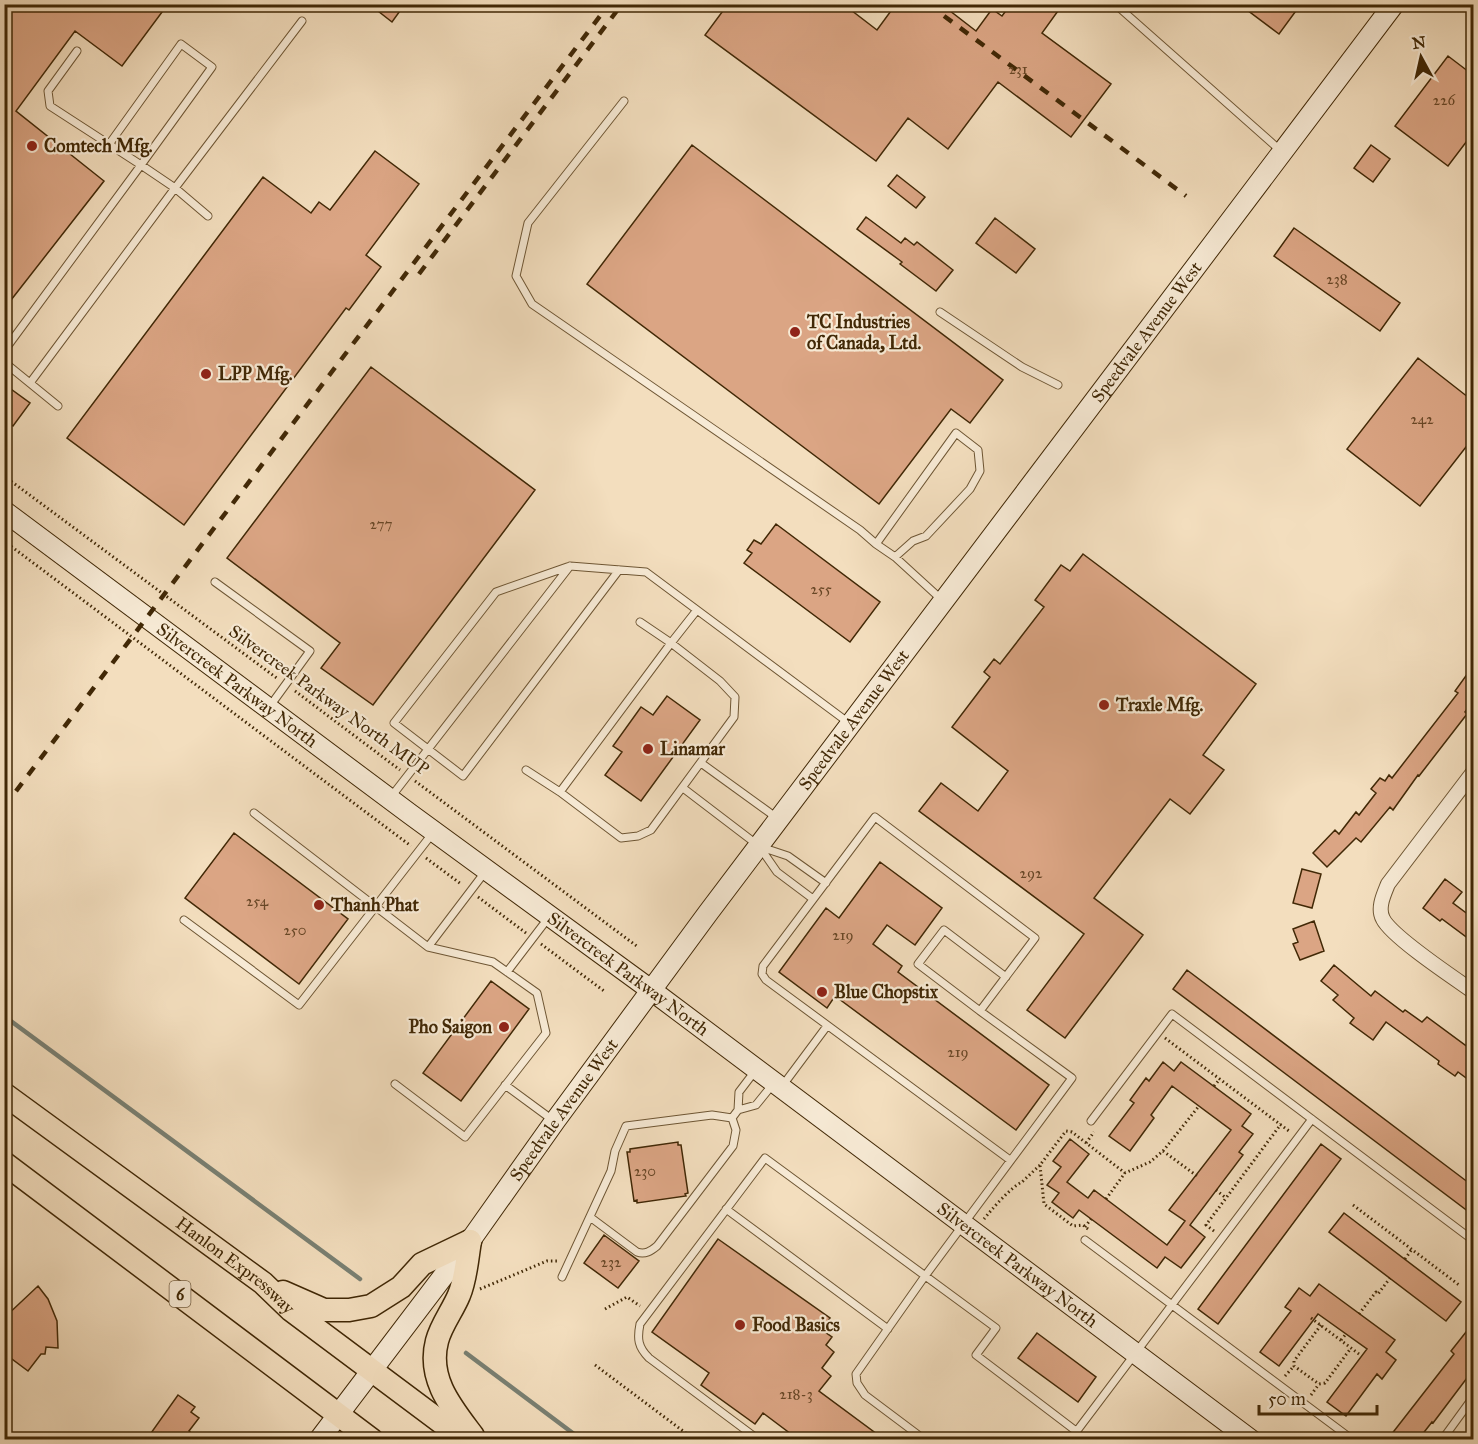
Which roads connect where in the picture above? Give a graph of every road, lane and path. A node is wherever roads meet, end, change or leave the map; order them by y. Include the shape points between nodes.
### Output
1 (1115, 4) edge
2 (1394, 4) edge
3 (302, 21) dead end
4 (77, 51) dead end
5 (624, 101) dead end
6 (110, 144) junction
7 (1283, 152) junction
8 (141, 165) junction
9 (175, 188) junction
10 (208, 216) dead end
11 (940, 312) dead end
12 (4, 351) edge
13 (4, 362) edge
14 (30, 383) junction
15 (1058, 385) dead end
16 (58, 406) dead end
17 (4, 476) edge
18 (4, 511) edge
19 (4, 541) edge
20 (876, 544) junction
21 (896, 557) junction
22 (570, 566) junction
23 (619, 570) junction
24 (215, 582) dead end
25 (943, 602) junction
26 (697, 610) junction
27 (640, 622) dead end
28 (671, 643) junction
29 (287, 685) junction
30 (268, 708) junction
31 (851, 724) junction
32 (427, 750) junction
33 (701, 763) junction
34 (526, 770) dead end
35 (1473, 771) edge
36 (408, 775) junction
37 (683, 788) junction
38 (560, 792) junction
39 (389, 798) junction
40 (254, 813) dead end
41 (779, 820) junction
42 (434, 832) junction
43 (759, 846) junction
44 (418, 852) junction
45 (487, 870) junction
46 (826, 883) junction
47 (471, 891) junction
48 (813, 899) junction
49 (377, 906) junction
50 (549, 916) junction
51 (184, 920) dead end
52 (533, 938) junction
53 (638, 946) dead end
54 (428, 947) junction
55 (507, 972) junction
56 (1006, 977) junction
57 (651, 990) junction
58 (604, 991) dead end
59 (1473, 992) edge
60 (980, 1011) junction
61 (827, 1026) junction
62 (1158, 1033) junction
63 (756, 1069) junction
64 (1220, 1079) junction
65 (395, 1084) dead end
66 (777, 1084) junction
67 (505, 1085) junction
68 (1214, 1086) dead end
69 (4, 1094) edge
70 (1199, 1106) dead end
71 (738, 1110) junction
72 (732, 1118) junction
73 (1312, 1119) junction
74 (555, 1121) junction
75 (1091, 1121) dead end
76 (1281, 1124) junction
77 (1298, 1137) junction
78 (1163, 1151) junction
79 (1010, 1160) junction
80 (4, 1163) edge
81 (1040, 1165) junction
82 (1125, 1173) junction
83 (1197, 1176) dead end
84 (1216, 1190) dead end
85 (1226, 1198) junction
86 (1106, 1199) dead end
87 (1353, 1205) dead end
88 (726, 1209) junction
89 (590, 1217) junction
90 (1091, 1219) dead end
91 (1085, 1227) junction
92 (969, 1228) junction
93 (1096, 1236) dead end
94 (1223, 1238) junction
95 (1085, 1240) dead end
96 (470, 1241) junction
97 (1473, 1241) edge
98 (1412, 1250) junction
99 (1405, 1259) dead end
100 (567, 1266) junction
101 (925, 1276) junction
102 (562, 1277) dead end
103 (1390, 1278) dead end
104 (263, 1283) junction
105 (1459, 1285) dead end
106 (476, 1292) dead end
107 (1172, 1304) junction
108 (606, 1309) dead end
109 (648, 1312) junction
110 (1359, 1314) dead end
111 (1311, 1318) dead end
112 (1320, 1325) junction
113 (888, 1329) junction
114 (1346, 1334) dead end
115 (1341, 1340) junction
116 (1351, 1348) junction
117 (1134, 1352) junction
118 (1359, 1354) dead end
119 (595, 1365) dead end
120 (373, 1370) junction
121 (1473, 1396) edge
122 (338, 1413) junction
123 (1076, 1431) junction
124 (318, 1440) edge
125 (372, 1440) edge
126 (465, 1440) edge
127 (476, 1440) edge
128 (695, 1440) edge
129 (759, 1440) edge
130 (925, 1440) edge
131 (1070, 1440) edge
132 (1251, 1440) edge
133 (1353, 1440) edge
134 (1442, 1440) edge

1 - 7 lane
2 - 7 main road, Speedvale Avenue West
3 - 9 lane
4 - 6 lane via 48,91 50,106
5 - 20 lane via 528,224 516,276 526,295 532,304
6 - 8 lane
6 - 8 lane via 182,44 212,68
7 - 25 main road, Speedvale Avenue West
8 - 9 lane
8 - 12 lane
9 - 10 lane
9 - 14 lane
11 - 15 lane via 1022,367
13 - 14 lane
14 - 16 lane
17 - 29 path, Silvercreek Parkway North MUP
18 - 30 main road, Silvercreek Parkway North
19 - 44 path
20 - 21 lane
20 - 21 lane via 956,433 978,450 980,471 970,489 926,536 913,541
21 - 25 lane
22 - 23 lane
22 - 32 lane
22 - 32 lane via 496,592 459,639 394,723
23 - 26 lane via 646,572
23 - 32 lane via 463,776
24 - 29 lane via 310,651
25 - 31 main road, Speedvale Avenue West
26 - 28 lane
26 - 31 lane
27 - 28 lane
28 - 33 lane via 735,697 734,717
28 - 38 lane
29 - 30 lane
29 - 36 path, Silvercreek Parkway North MUP
30 - 39 main road, Silvercreek Parkway North
31 - 41 main road, Speedvale Avenue West
32 - 36 lane
33 - 37 lane
33 - 41 lane
34 - 38 lane
35 - 59 street via 1388,884 1381,903 1382,918 1393,932
36 - 39 lane
36 - 53 path, Silvercreek Parkway North MUP
37 - 38 lane via 651,830 621,838
37 - 43 lane
39 - 42 main road, Silvercreek Parkway North
40 - 49 lane
41 - 43 main road, Speedvale Avenue West
42 - 44 lane
42 - 45 main road, Silvercreek Parkway North
43 - 46 lane via 788,856
43 - 48 lane via 777,872
43 - 57 main road, Speedvale Avenue West
44 - 47 path
44 - 49 lane
45 - 47 lane
45 - 50 main road, Silvercreek Parkway North
46 - 48 lane
46 - 56 lane via 875,817 1035,938
47 - 52 path
47 - 54 lane
48 - 61 lane via 763,966 762,974
49 - 51 lane via 299,1005
49 - 54 lane
50 - 52 lane
50 - 57 main road, Silvercreek Parkway North
52 - 55 lane
52 - 58 path
54 - 55 lane via 493,962
55 - 67 lane via 537,993 546,1033
56 - 60 lane
56 - 60 lane via 944,930 918,964
57 - 63 main road, Silvercreek Parkway North
57 - 74 main road, Speedvale Avenue West
60 - 79 lane via 1072,1078
61 - 66 lane
61 - 79 lane
62 - 64 path
62 - 73 lane via 1172,1014
62 - 75 lane
63 - 66 main road, Silvercreek Parkway North
63 - 71 lane via 739,1092
64 - 68 path
64 - 76 path
65 - 67 lane via 465,1137
66 - 71 lane via 756,1105
66 - 92 main road, Silvercreek Parkway North
67 - 74 lane
69 - 104 highway, Hanlon Expressway
70 - 78 path
71 - 72 lane
72 - 89 lane via 712,1115 626,1126
72 - 89 lane via 736,1130 733,1146 651,1251 637,1252
73 - 77 lane
73 - 97 lane
74 - 96 main road, Speedvale Avenue West
76 - 77 path
76 - 85 path
77 - 94 lane
78 - 82 path via 1150,1162
78 - 83 path
79 - 92 lane
80 - 122 highway, 6
81 - 82 path via 1066,1131
81 - 91 path via 1044,1204 1073,1226
81 - 92 path
82 - 86 path
84 - 85 path
85 - 94 path via 1206,1225
87 - 98 path
88 - 101 lane via 765,1158
88 - 109 lane
88 - 113 lane
89 - 100 lane
90 - 91 path
91 - 93 path
92 - 101 lane
92 - 117 main road, Silvercreek Parkway North
94 - 107 lane
95 - 107 lane
96 - 104 highway via 422,1264 401,1287 371,1306 324,1310
96 - 120 main road, Speedvale Avenue West
96 - 127 highway via 460,1293 437,1340 435,1359 444,1397
98 - 99 path
98 - 105 path
100 - 102 lane
100 - 106 path via 547,1261
101 - 113 lane
101 - 123 lane via 996,1328 976,1355
103 - 110 path
104 - 120 highway, Hanlon Expressway via 291,1310
107 - 117 lane
107 - 133 lane
108 - 109 path via 627,1297
109 - 129 lane via 637,1336 640,1348
111 - 112 path
112 - 115 path
112 - 116 path via 1294,1361 1294,1366 1318,1384 1325,1383
113 - 130 lane via 856,1374 857,1383 865,1395
114 - 115 path
115 - 116 path
116 - 118 path
117 - 123 lane
117 - 132 main road, Silvercreek Parkway North
119 - 128 path
120 - 122 main road, Speedvale Avenue West
120 - 126 highway, Hanlon Expressway
121 - 134 lane
122 - 124 main road, Speedvale Avenue West
122 - 125 highway, 6
123 - 131 lane

